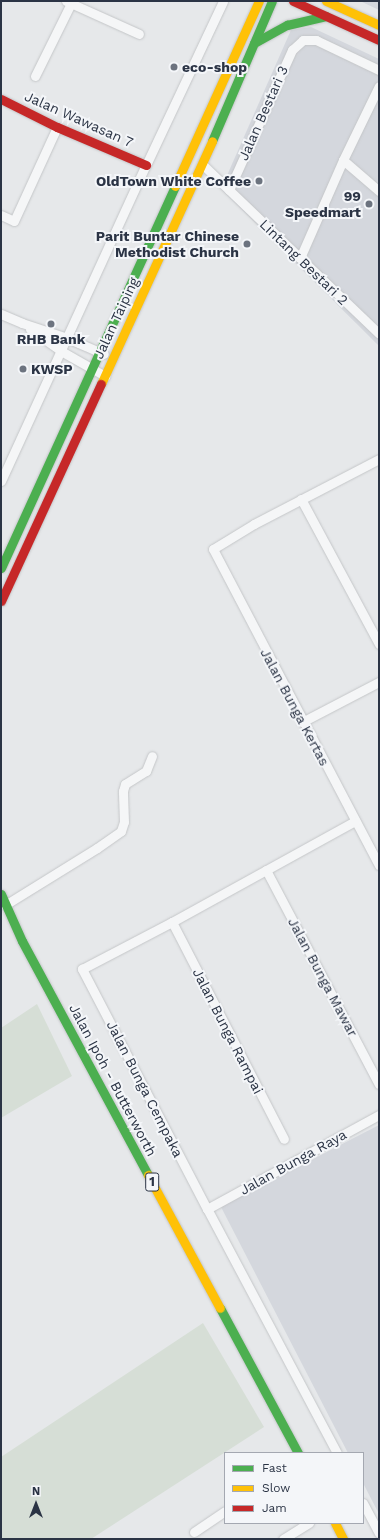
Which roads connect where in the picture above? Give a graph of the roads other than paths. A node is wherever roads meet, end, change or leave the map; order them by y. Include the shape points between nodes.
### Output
1 (223, 1) edge
2 (259, 1) edge
3 (272, 1) edge
4 (293, 1) edge
5 (326, 1) edge
6 (69, 2) edge
7 (326, 16) junction
8 (379, 25) edge
9 (139, 34) dead end
10 (379, 40) edge
11 (254, 43) junction
12 (379, 70) edge
13 (35, 76) dead end
14 (379, 86) edge
15 (1, 99) edge
16 (57, 127) junction
17 (343, 160) junction
18 (202, 164) junction
19 (146, 165) junction
20 (229, 190) junction
21 (379, 191) edge
22 (1, 215) edge
23 (300, 258) junction
24 (1, 314) edge
25 (22, 323) junction
26 (379, 334) edge
27 (67, 338) junction
28 (61, 351) junction
29 (100, 352) junction
30 (113, 358) junction
31 (92, 368) junction
32 (105, 376) junction
33 (379, 459) edge
34 (1, 481) edge
35 (302, 499) junction
36 (1, 568) edge
37 (1, 601) edge
38 (379, 644) edge
39 (379, 682) edge
40 (302, 722) junction
41 (152, 756) dead end
42 (355, 821) junction
43 (379, 865) edge
44 (266, 870) junction
45 (1, 894) edge
46 (4, 906) edge
47 (172, 922) junction
48 (379, 1084) edge
49 (379, 1115) edge
50 (284, 1139) dead end
51 (207, 1209) junction
52 (297, 1452) edge
53 (336, 1452) edge
54 (364, 1505) edge
55 (224, 1513) edge
56 (307, 1524) edge
57 (336, 1524) edge
58 (194, 1532) dead end
59 (379, 1533) edge
60 (283, 1539) edge
61 (343, 1539) edge

1 - 19 street
2 - 29 main road, Jalan Taiping
3 - 11 main road, Jalan Taiping
4 - 7 main road
5 - 8 main road
6 - 9 street
6 - 13 street
7 - 10 main road
7 - 11 main road via 287,25
11 - 18 main road, Jalan Taiping
12 - 20 street, Jalan Bestari 3 via 316,40 303,40 292,50
14 - 17 street
15 - 16 main road, Jalan Wawasan 7
16 - 19 main road, Jalan Wawasan 7
16 - 22 street via 14,221
17 - 21 street
17 - 23 street
18 - 20 street, Lintang Bestari 2
18 - 30 main road, Jalan Taiping
19 - 27 street
20 - 23 street, Lintang Bestari 2
23 - 26 street, Lintang Bestari 2
24 - 25 street
25 - 27 street
25 - 28 street
27 - 28 street
27 - 29 street
28 - 31 street
28 - 34 street
29 - 30 street
29 - 31 main road, Jalan Taiping
30 - 32 main road, Jalan Taiping
31 - 32 street
31 - 36 main road, Jalan Taiping
32 - 37 main road, Jalan Taiping
33 - 35 street
35 - 38 street
35 - 40 street, Jalan Bunga Kertas via 212,549
39 - 40 street
40 - 42 street, Jalan Bunga Kertas
41 - 46 street via 146,771 125,784 124,822 120,831
42 - 43 street, Jalan Bunga Kertas
42 - 44 street
44 - 47 street
44 - 48 street, Jalan Bunga Mawar
45 - 46 main road, Jalan Ipoh - Butterworth / 1
46 - 52 main road, Jalan Ipoh - Butterworth / 1
47 - 50 street, Jalan Bunga Rampai
47 - 51 street, Jalan Bunga Cempaka via 82,969
49 - 51 street, Jalan Bunga Raya
51 - 53 street, Jalan Bunga Cempaka
54 - 59 street
55 - 58 street
56 - 60 street
57 - 61 main road

